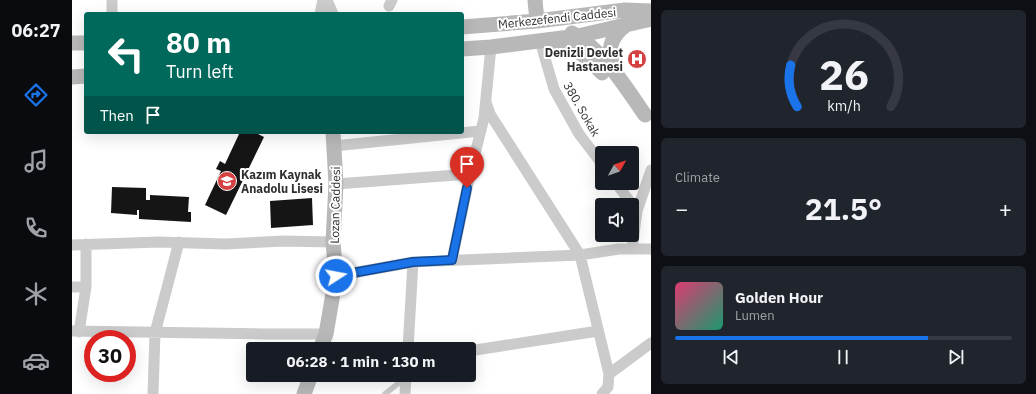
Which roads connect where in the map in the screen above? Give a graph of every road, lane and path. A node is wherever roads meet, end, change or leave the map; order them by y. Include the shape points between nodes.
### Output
1 (112, 0) edge
2 (323, 0) edge
3 (327, 0) edge
4 (535, 0) edge
5 (651, 11) edge
6 (112, 12) edge
7 (320, 12) edge
8 (332, 12) edge
9 (626, 17) junction
10 (651, 19) edge
11 (540, 21) junction
12 (464, 27) edge
13 (540, 41) junction
14 (582, 41) junction
15 (72, 43) edge
16 (84, 43) edge
17 (491, 48) junction
18 (464, 49) edge
19 (84, 76) edge
20 (618, 76) junction
21 (72, 77) edge
22 (486, 102) junction
23 (648, 118) edge
24 (480, 131) junction
25 (464, 132) edge
26 (425, 134) edge
27 (334, 139) edge
28 (595, 154) edge
29 (651, 170) edge
30 (470, 174) junction
31 (336, 184) junction
32 (639, 205) edge
33 (179, 242) junction
34 (333, 242) junction
35 (633, 242) edge
36 (72, 244) edge
37 (86, 244) junction
38 (632, 249) junction
39 (651, 249) edge
40 (580, 255) junction
41 (452, 260) junction
42 (413, 262) junction
43 (336, 276) junction
44 (72, 287) edge
45 (86, 287) junction
46 (598, 331) junction
47 (76, 332) edge
48 (155, 333) junction
49 (326, 334) junction
50 (323, 342) edge
51 (408, 342) edge
52 (651, 343) edge
53 (476, 350) edge
54 (609, 374) junction
55 (308, 382) edge
56 (399, 382) edge
57 (406, 382) edge
58 (152, 394) edge
59 (304, 394) edge
60 (385, 394) edge
61 (406, 394) edge
62 (602, 394) edge

1 - 6 street
2 - 7 street
3 - 8 street
4 - 11 main road
5 - 9 main road, Merkezefendi Caddesi
9 - 10 main road, Merkezefendi Caddesi
9 - 11 main road, Merkezefendi Caddesi
9 - 14 main road via 600,22 591,28
9 - 20 main road via 612,41 610,53
11 - 12 main road, Merkezefendi Caddesi
11 - 14 main road via 561,27
13 - 14 main road, Merkezefendi Caddesi
13 - 17 main road, Merkezefendi Caddesi
13 - 28 street, 380. Sokak via 554,89
14 - 20 main road
14 - 23 main road
15 - 16 main road
17 - 18 main road, Merkezefendi Caddesi
17 - 22 street
19 - 21 main road
20 - 23 main road
22 - 24 street
22 - 40 street via 490,114
24 - 25 street
24 - 30 street
26 - 27 street
27 - 31 main road, Lozan Caddesi
29 - 32 street
30 - 31 street
30 - 41 street
31 - 34 main road, Lozan Caddesi
33 - 34 street
33 - 37 street
33 - 48 street
34 - 43 main road, Lozan Caddesi
35 - 38 street
36 - 37 street
37 - 45 street
38 - 39 street
38 - 40 street
40 - 41 street
40 - 46 street
41 - 42 street
42 - 43 street
42 - 51 street
43 - 49 main road, Lozan Caddesi
44 - 45 street
45 - 47 street
46 - 53 street
46 - 54 street
47 - 48 street
48 - 49 street
48 - 58 street
49 - 50 main road, Lozan Caddesi
52 - 54 street
54 - 62 street via 608,387
55 - 59 main road
56 - 60 lane
57 - 61 street

